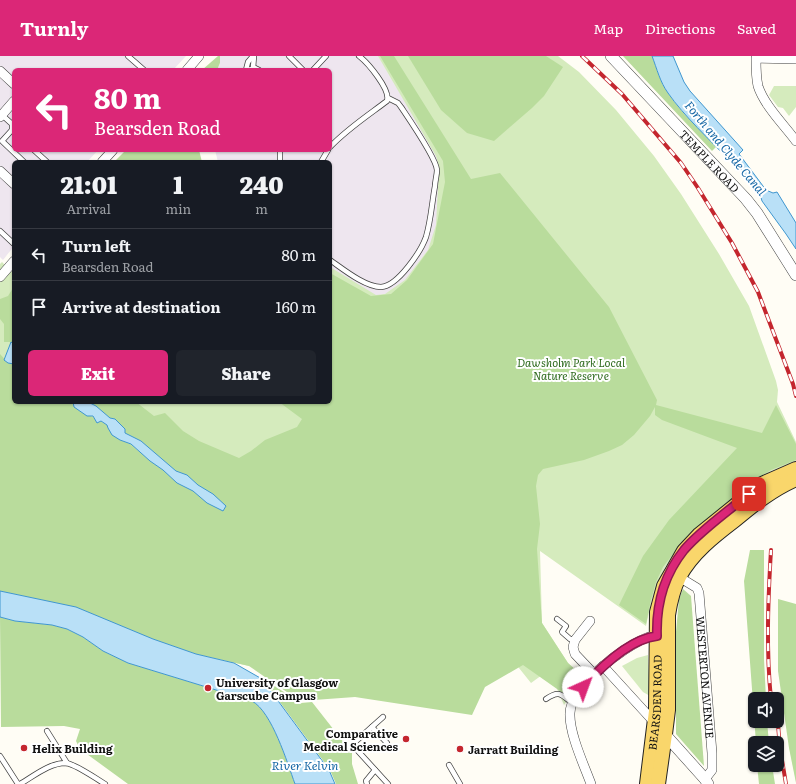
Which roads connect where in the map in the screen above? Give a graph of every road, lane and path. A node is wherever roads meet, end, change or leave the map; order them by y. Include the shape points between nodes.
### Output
1 (128, 56) edge
2 (199, 56) edge
3 (254, 56) edge
4 (289, 56) edge
5 (326, 56) edge
6 (359, 56) edge
7 (611, 56) edge
8 (756, 57) edge
9 (796, 59) edge
10 (142, 68) edge
11 (189, 68) edge
12 (249, 68) edge
13 (300, 68) edge
14 (315, 68) edge
15 (0, 71) edge
16 (12, 82) edge
17 (388, 98) junction
18 (12, 104) edge
19 (1, 116) edge
20 (12, 124) edge
21 (12, 132) edge
22 (796, 141) edge
23 (332, 146) edge
24 (12, 151) edge
25 (13, 152) edge
26 (36, 152) edge
27 (111, 152) edge
28 (22, 160) edge
29 (45, 160) edge
30 (104, 160) edge
31 (1, 174) edge
32 (12, 182) edge
33 (0, 231) edge
34 (12, 242) edge
35 (332, 261) edge
36 (12, 263) edge
37 (796, 275) edge
38 (0, 277) edge
39 (796, 469) edge
40 (796, 479) edge
41 (752, 499) junction
42 (679, 576) junction
43 (557, 619) dead end
44 (590, 621) dead end
45 (662, 636) junction
46 (575, 640) junction
47 (603, 666) junction
48 (594, 674) junction
49 (546, 699) dead end
50 (572, 703) junction
51 (383, 717) dead end
52 (656, 723) junction
53 (372, 727) junction
54 (46, 731) dead end
55 (665, 734) junction
56 (387, 743) dead end
57 (0, 756) edge
58 (67, 763) junction
59 (449, 765) dead end
60 (375, 770) junction
61 (707, 781) edge
62 (19, 784) edge
63 (105, 784) edge
64 (367, 784) edge
65 (388, 784) edge
66 (460, 784) edge
67 (591, 784) edge
68 (647, 784) edge
69 (658, 784) edge

1 - 10 lane
2 - 11 street
3 - 12 lane
4 - 13 lane
5 - 14 lane
6 - 17 lane via 379,79 388,93
7 - 37 street, TEMPLE ROAD via 746,199
8 - 9 street
8 - 22 street via 757,82 765,100
15 - 16 street
17 - 23 lane via 341,135
17 - 35 lane via 401,107 437,170 426,236 402,274 388,285 380,287 368,284
18 - 19 street
19 - 20 lane
21 - 24 lane via 2,142
25 - 28 lane
26 - 29 lane
27 - 30 street
31 - 32 street
33 - 34 lane
36 - 38 street
39 - 41 main road, BEARSDEN ROAD via 772,479
40 - 41 main road, BEARSDEN ROAD
41 - 42 main road, BEARSDEN ROAD via 693,557
41 - 45 main road, BEARSDEN ROAD via 692,542 677,562 664,586 657,612
42 - 45 main road, BEARSDEN ROAD
42 - 61 street, WESTERTON AVENUE via 697,588 699,593 712,753 712,770
43 - 46 lane via 566,626 562,632
44 - 46 street
45 - 47 street via 647,637 615,655
45 - 52 main road, BEARSDEN ROAD
45 - 55 main road, BEARSDEN ROAD via 668,692
46 - 48 street via 572,647 575,654
47 - 48 street
47 - 52 street
48 - 50 street via 577,693
49 - 50 lane via 553,694 561,694
50 - 67 street via 572,730
51 - 53 lane
52 - 55 street
52 - 68 main road, BEARSDEN ROAD
53 - 56 lane
53 - 60 lane via 355,742 355,746
54 - 58 lane
55 - 61 street
55 - 69 main road, BEARSDEN ROAD
57 - 62 lane
58 - 62 lane via 49,766
58 - 63 lane
59 - 66 lane
60 - 64 lane via 366,781
60 - 65 lane

